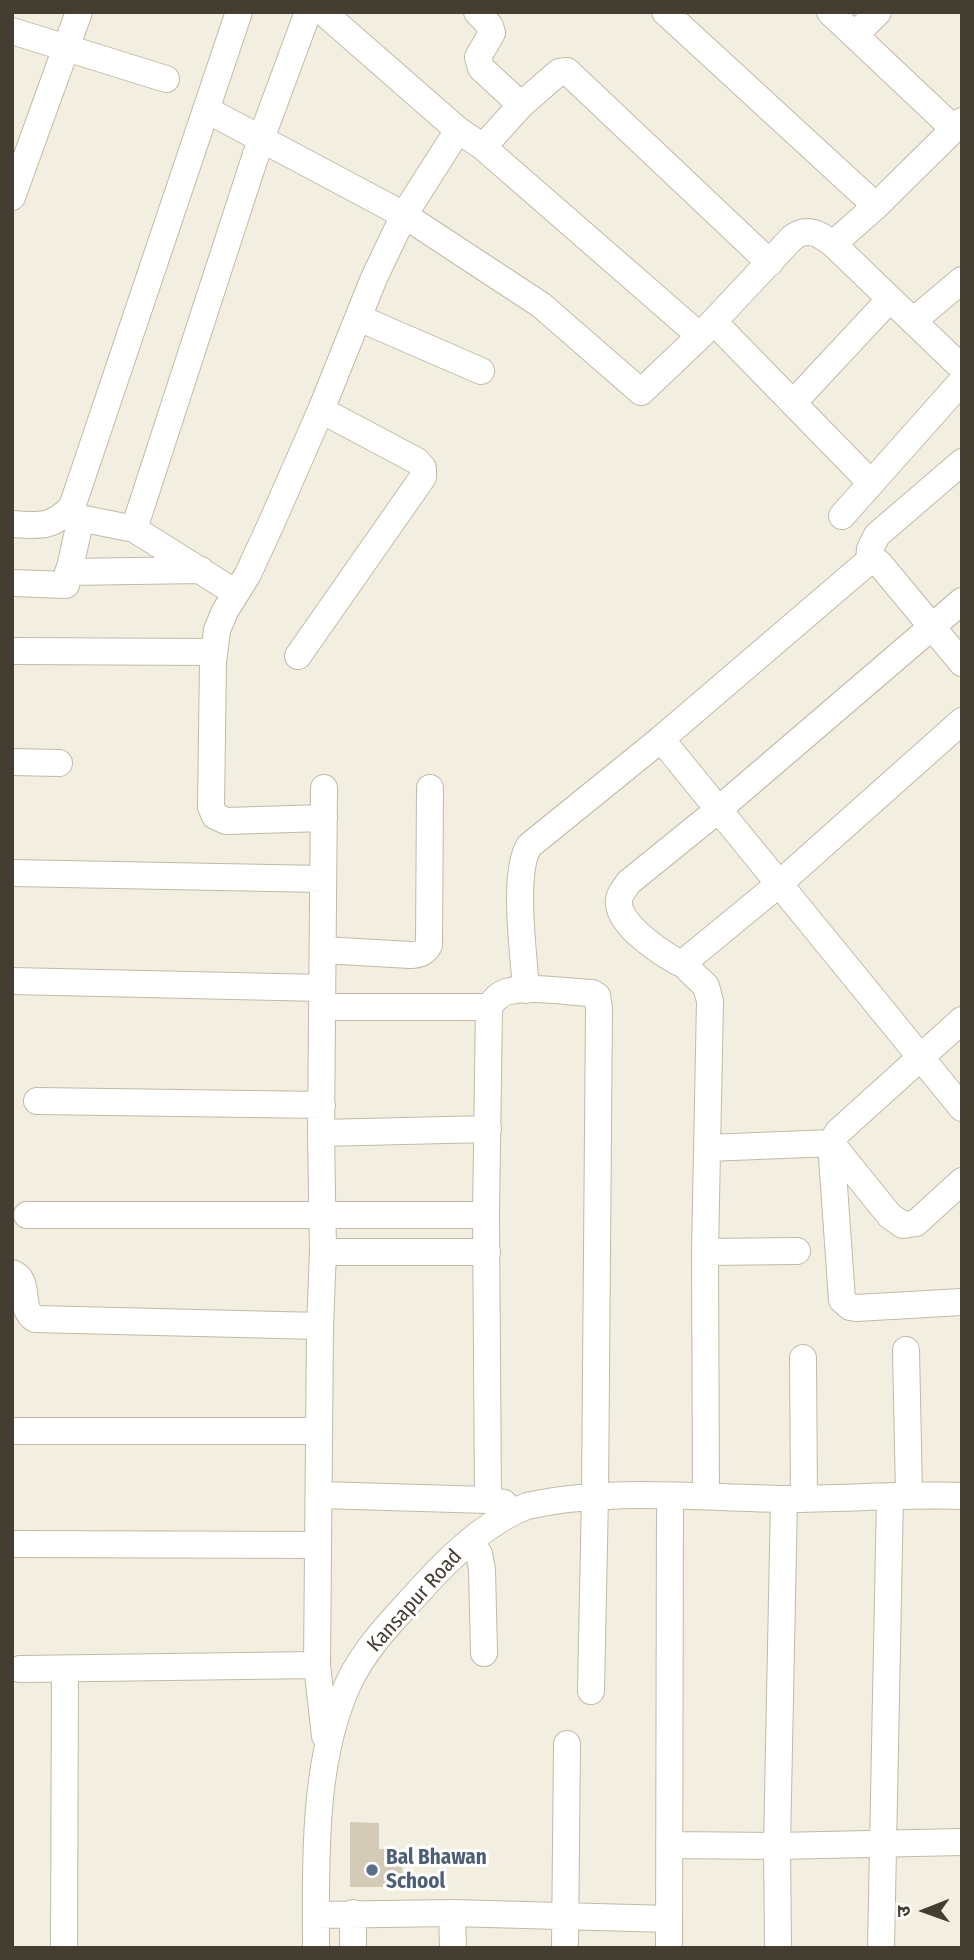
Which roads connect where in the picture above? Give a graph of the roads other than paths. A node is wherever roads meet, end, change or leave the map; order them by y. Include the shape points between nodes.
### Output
1 (79, 12) edge
2 (239, 12) edge
3 (308, 12) edge
4 (323, 12) edge
5 (477, 12) edge
6 (665, 12) edge
7 (830, 12) edge
8 (878, 12) edge
9 (12, 31) edge
10 (855, 35) junction
11 (67, 48) junction
12 (166, 79) dead end
13 (521, 105) junction
14 (207, 110) junction
15 (958, 125) edge
16 (458, 130) junction
17 (261, 139) junction
18 (483, 147) junction
19 (12, 197) edge
20 (876, 205) junction
21 (404, 215) junction
22 (833, 244) junction
23 (770, 263) junction
24 (962, 279) edge
25 (890, 299) junction
26 (359, 318) junction
27 (913, 321) junction
28 (707, 329) junction
29 (962, 368) edge
30 (481, 371) dead end
31 (962, 381) edge
32 (793, 402) junction
33 (321, 410) junction
34 (962, 462) edge
35 (871, 483) junction
36 (842, 516) dead end
37 (73, 517) junction
38 (12, 524) edge
39 (134, 529) junction
40 (869, 561) junction
41 (201, 570) junction
42 (68, 572) junction
43 (12, 583) edge
44 (236, 593) junction
45 (962, 601) edge
46 (931, 627) junction
47 (12, 651) edge
48 (214, 652) junction
49 (298, 656) dead end
50 (962, 663) edge
51 (962, 721) edge
52 (661, 739) junction
53 (12, 762) edge
54 (59, 763) dead end
55 (324, 788) dead end
56 (430, 788) dead end
57 (718, 810) junction
58 (324, 818) junction
59 (12, 873) edge
60 (323, 879) junction
61 (779, 884) junction
62 (323, 950) junction
63 (688, 967) junction
64 (12, 982) edge
65 (526, 990) junction
66 (322, 998) junction
67 (489, 1007) junction
68 (962, 1020) edge
69 (919, 1057) junction
70 (37, 1101) dead end
71 (322, 1105) junction
72 (962, 1108) edge
73 (488, 1129) junction
74 (321, 1133) junction
75 (831, 1143) junction
76 (708, 1148) junction
77 (962, 1181) edge
78 (321, 1214) junction
79 (27, 1215) dead end
80 (486, 1215) junction
81 (797, 1251) dead end
82 (323, 1252) junction
83 (487, 1252) junction
84 (705, 1252) junction
85 (12, 1273) edge
86 (962, 1302) edge
87 (320, 1326) junction
88 (906, 1350) dead end
89 (803, 1358) dead end
90 (12, 1431) edge
91 (319, 1431) junction
92 (321, 1495) junction
93 (900, 1495) junction
94 (596, 1496) junction
95 (670, 1496) junction
96 (706, 1496) junction
97 (962, 1496) edge
98 (794, 1499) junction
99 (488, 1500) junction
100 (517, 1510) junction
101 (470, 1541) junction
102 (15, 1544) dead end
103 (318, 1545) junction
104 (484, 1653) dead end
105 (317, 1665) junction
106 (20, 1669) dead end
107 (65, 1670) junction
108 (591, 1691) dead end
109 (567, 1744) dead end
110 (326, 1745) junction
111 (882, 1842) junction
112 (962, 1842) edge
113 (669, 1845) junction
114 (777, 1846) junction
115 (353, 1913) junction
116 (452, 1913) junction
117 (316, 1915) junction
118 (566, 1915) junction
119 (669, 1919) junction
120 (64, 1948) edge
121 (316, 1948) edge
122 (353, 1948) edge
123 (453, 1948) edge
124 (565, 1948) edge
125 (669, 1948) edge
126 (778, 1948) edge
127 (881, 1948) edge

1 - 11 street
2 - 14 street
3 - 17 street
4 - 16 street
5 - 13 street via 492,33 478,57 481,68
6 - 20 street
7 - 10 street
8 - 10 street
9 - 11 street
10 - 15 street
11 - 12 street
11 - 19 street
13 - 18 street
13 - 23 street via 559,72 567,71
14 - 17 street
14 - 37 street via 72,507
15 - 20 street
16 - 18 street
16 - 21 street
17 - 21 street
17 - 39 street
18 - 28 street
20 - 22 street
21 - 26 street
21 - 28 street via 541,305 641,392
22 - 23 street via 821,235 802,232
22 - 25 street
23 - 28 street
24 - 27 street
25 - 27 street
25 - 32 street
26 - 30 street
26 - 33 street
27 - 29 street
28 - 32 street
31 - 35 street
32 - 35 street
33 - 44 street
33 - 49 street via 417,461 424,473
34 - 40 street via 877,534
35 - 36 street
37 - 38 street via 48,524
37 - 39 street
37 - 42 street
39 - 41 street
40 - 46 street via 879,563
40 - 52 street
41 - 42 street
41 - 44 street
42 - 43 street via 66,585
44 - 48 street via 225,611
45 - 46 street
46 - 50 street
46 - 57 street
47 - 48 street
48 - 58 street via 211,807 215,816 226,821
51 - 61 street
52 - 57 street
52 - 65 street via 525,852 520,884
53 - 54 street
55 - 58 street
56 - 62 street via 427,949 410,956
57 - 61 street
57 - 63 street via 629,882 619,898 620,912 637,931 664,956
58 - 60 street
59 - 60 street
60 - 62 street
61 - 63 street via 691,954
61 - 69 street
62 - 66 street
63 - 76 street via 709,993
64 - 66 street
65 - 67 street via 506,992
65 - 94 street via 592,993 598,1002
66 - 67 street
66 - 71 street
67 - 73 street
68 - 69 street
69 - 72 street
69 - 75 street
70 - 71 street
71 - 74 street
73 - 74 street
73 - 80 street
74 - 78 street
75 - 76 street
75 - 77 street via 890,1216 903,1225 916,1223
75 - 86 street via 842,1300 856,1308
76 - 84 street
78 - 79 street
78 - 80 street
78 - 82 street
80 - 83 street
81 - 84 street
82 - 83 street
82 - 87 street
83 - 99 street
84 - 96 street
85 - 87 street via 21,1280 26,1310 40,1320
87 - 91 street
88 - 93 street
89 - 98 street
90 - 91 street
91 - 92 street
92 - 99 street
92 - 103 street
93 - 97 street, Kansapur Road
93 - 98 street, Kansapur Road
93 - 111 street
94 - 95 street, Kansapur Road
94 - 100 street, Kansapur Road
94 - 108 street
95 - 96 street, Kansapur Road
95 - 113 street
96 - 98 street, Kansapur Road
98 - 114 street
99 - 100 street
100 - 101 street, Kansapur Road
101 - 104 street via 482,1569
101 - 110 street, Kansapur Road via 382,1632 351,1678
102 - 103 street
103 - 105 street
105 - 107 street
105 - 110 street
106 - 107 street
107 - 120 street
109 - 118 street
110 - 117 street, Kansapur Road
111 - 112 street
111 - 114 street
111 - 127 street
113 - 114 street
113 - 119 street
114 - 126 street
115 - 116 street
115 - 117 street
115 - 122 street
116 - 118 street
116 - 123 street
117 - 121 street, Kansapur Road
118 - 119 street
118 - 124 street
119 - 125 street

